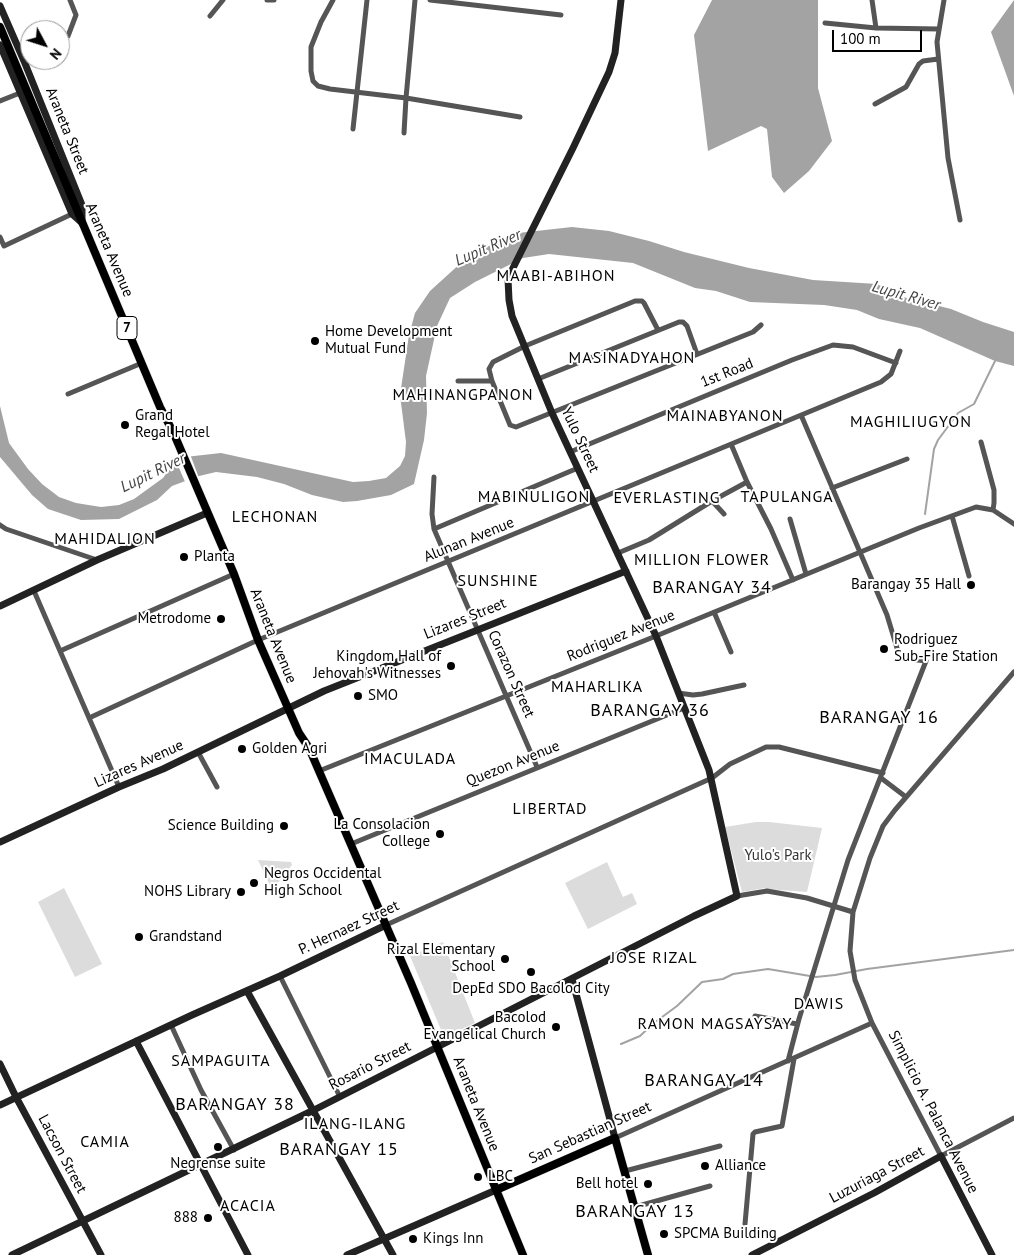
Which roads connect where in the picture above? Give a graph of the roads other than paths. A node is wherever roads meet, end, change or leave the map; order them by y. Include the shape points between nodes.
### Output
1 (70, 0) edge
2 (223, 0) edge
3 (267, 0) edge
4 (274, 0) edge
5 (333, 0) edge
6 (367, 0) edge
7 (415, 0) edge
8 (430, 0) edge
9 (621, 0) edge
10 (872, 0) edge
11 (944, 0) edge
12 (0, 6) edge
13 (561, 15) dead end
14 (210, 16) dead end
15 (825, 23) dead end
16 (0, 27) edge
17 (876, 28) junction
18 (939, 29) junction
19 (70, 31) edge
20 (0, 45) edge
21 (938, 59) junction
22 (357, 91) junction
23 (20, 93) junction
24 (406, 98) junction
25 (0, 101) edge
26 (875, 104) dead end
27 (520, 117) dead end
28 (354, 129) dead end
29 (404, 133) dead end
30 (72, 214) junction
31 (960, 220) dead end
32 (82, 223) junction
33 (0, 237) edge
34 (761, 325) dead end
35 (658, 330) junction
36 (525, 346) junction
37 (900, 351) dead end
38 (697, 354) junction
39 (142, 363) junction
40 (896, 363) junction
41 (538, 379) junction
42 (458, 381) dead end
43 (492, 381) junction
44 (68, 394) dead end
45 (552, 413) junction
46 (801, 415) junction
47 (981, 442) dead end
48 (731, 444) junction
49 (570, 452) junction
50 (907, 460) dead end
51 (578, 468) junction
52 (434, 477) dead end
53 (747, 482) junction
54 (832, 488) junction
55 (712, 501) junction
56 (594, 502) junction
57 (992, 510) junction
58 (207, 513) junction
59 (724, 514) dead end
60 (952, 516) junction
61 (790, 520) dead end
62 (1014, 524) edge
63 (0, 525) edge
64 (6, 529) junction
65 (434, 529) junction
66 (0, 532) edge
67 (860, 552) junction
68 (618, 553) junction
69 (97, 560) junction
70 (448, 562) junction
71 (626, 570) junction
72 (234, 574) junction
73 (806, 574) junction
74 (969, 576) dead end
75 (793, 580) junction
76 (34, 591) junction
77 (0, 606) edge
78 (714, 612) junction
79 (477, 629) junction
80 (656, 636) junction
81 (258, 640) junction
82 (60, 651) junction
83 (731, 652) dead end
84 (1014, 672) edge
85 (744, 686) dead end
86 (678, 693) junction
87 (507, 696) junction
88 (684, 708) junction
89 (288, 709) junction
90 (89, 718) junction
91 (198, 752) junction
92 (537, 768) junction
93 (319, 770) junction
94 (882, 776) junction
95 (712, 778) junction
96 (217, 787) dead end
97 (119, 788) junction
98 (906, 797) junction
99 (0, 842) edge
100 (351, 844) junction
101 (737, 896) junction
102 (834, 905) junction
103 (853, 912) junction
104 (386, 925) junction
105 (280, 976) junction
106 (572, 979) junction
107 (248, 991) junction
108 (755, 1016) dead end
109 (872, 1023) junction
110 (797, 1024) junction
111 (171, 1025) junction
112 (136, 1041) junction
113 (438, 1047) junction
114 (794, 1059) junction
115 (788, 1061) junction
116 (0, 1064) edge
117 (340, 1097) junction
118 (16, 1098) junction
119 (0, 1105) edge
120 (314, 1110) junction
121 (1014, 1118) edge
122 (615, 1138) junction
123 (720, 1146) dead end
124 (234, 1150) junction
125 (940, 1156) junction
126 (200, 1166) junction
127 (625, 1171) junction
128 (710, 1186) dead end
129 (496, 1190) junction
130 (636, 1207) junction
131 (83, 1222) junction
132 (745, 1224) dead end
133 (384, 1239) junction
134 (12, 1255) edge
135 (101, 1255) edge
136 (248, 1255) edge
137 (347, 1255) edge
138 (393, 1255) edge
139 (523, 1255) edge
140 (648, 1255) edge
141 (752, 1255) edge
142 (992, 1255) edge

1 - 19 street via 76,15
2 - 14 street
3 - 4 street
5 - 22 street via 311,47 310,71 318,86
6 - 22 street
7 - 24 street
8 - 13 street
9 - 36 street, Yulo Street via 610,72 508,279 512,316
10 - 17 street
11 - 18 street
12 - 32 street, Araneta Street / 7 via 82,205
15 - 17 street
16 - 32 main road, Araneta Avenue / 7
17 - 18 street
18 - 21 street
20 - 23 street, Araneta Street / 7
21 - 26 street via 923,61 906,87
21 - 31 street via 948,158
22 - 24 street
22 - 28 street
23 - 25 street
23 - 30 street, Araneta Street / 7
24 - 27 street
24 - 29 street
30 - 32 street, Araneta Street / 7
30 - 33 street via 4,246
32 - 39 main road, Araneta Avenue / 7
34 - 38 street via 753,332
35 - 36 street via 644,303 638,300
35 - 38 street via 684,323
35 - 41 street
36 - 41 street, Yulo Street
36 - 43 street via 490,365
37 - 40 street, Alunan Avenue
38 - 45 street
39 - 44 street
39 - 58 main road, Araneta Avenue / 7
40 - 46 street, Alunan Avenue via 885,380
40 - 49 street, 1st Road via 852,347 833,345
41 - 45 street, Yulo Street
42 - 43 street
43 - 45 street via 513,427
45 - 49 street, Yulo Street
46 - 48 street, Alunan Avenue
46 - 54 street
47 - 57 street via 994,490
48 - 53 street
48 - 56 street, Alunan Avenue
49 - 51 street, Yulo Street
50 - 54 street
51 - 56 street, Yulo Street
51 - 65 street
52 - 65 street, Corazon Street
53 - 55 street
53 - 75 street
54 - 67 street
55 - 59 street
55 - 68 street via 649,540
56 - 68 street, Yulo Street
56 - 70 street, Alunan Avenue
57 - 60 street, Rodriguez Avenue via 976,507
57 - 62 street
58 - 69 street
58 - 72 main road, Araneta Avenue / 7
60 - 67 street, Rodriguez Avenue
60 - 74 street
61 - 73 street
63 - 64 street
64 - 66 street
64 - 69 street
65 - 70 street, Corazon Street
67 - 73 street, Rodriguez Avenue
67 - 94 street via 887,615 900,658 926,661
68 - 71 street, Yulo Street
69 - 76 street
70 - 79 street, Corazon Street
70 - 81 street, Alunan Avenue
71 - 79 street, Lizares Street
71 - 80 street, Yulo Street
72 - 81 main road, Araneta Avenue / 7
72 - 82 street
73 - 75 street, Rodriguez Avenue
75 - 78 street, Rodriguez Avenue
76 - 77 street
76 - 82 street
78 - 80 street, Rodriguez Avenue
78 - 83 street
79 - 87 street, Corazon Street
79 - 89 street, Lizares Street via 324,691
80 - 86 street, Yulo Street
80 - 87 street, Rodriguez Avenue
81 - 89 main road, Araneta Avenue / 7
81 - 90 street, Alunan Avenue
82 - 90 street
84 - 98 street, Simplicio A. Palanca Avenue
85 - 86 street via 693,695
86 - 88 street, Yulo Street
87 - 92 street, Corazon Street
87 - 93 street, Rodriguez Avenue
88 - 92 street, Quezon Avenue
88 - 95 street, Yulo Street
89 - 91 street, Lizares Avenue
89 - 93 main road, Araneta Avenue / 7
90 - 97 street
91 - 96 street
91 - 97 street, Lizares Avenue
92 - 100 street, Quezon Avenue
93 - 100 main road, Araneta Avenue / 7
94 - 95 street, P. Hernaez Street via 770,746 730,764
94 - 98 street
94 - 102 street via 848,860
95 - 101 street, Yulo Street
95 - 104 street, P. Hernaez Street
97 - 99 street, Lizares Avenue
98 - 103 street, Simplicio A. Palanca Avenue via 888,818 877,840
100 - 104 main road, Araneta Avenue / 7
101 - 102 street via 767,891
101 - 106 street, Rosario Street
102 - 103 street
102 - 110 street
103 - 109 street, Simplicio A. Palanca Avenue via 851,963
104 - 105 street, P. Hernaez Street
104 - 113 main road, Araneta Avenue / 7
105 - 107 street, P. Hernaez Street
105 - 117 street
106 - 113 street, Rosario Street
106 - 122 street
107 - 111 street, P. Hernaez Street
107 - 120 street
108 - 110 street
109 - 114 street, San Sebastian Street
109 - 125 street, Simplicio A. Palanca Avenue
110 - 115 street
111 - 112 street, P. Hernaez Street
111 - 124 street
112 - 118 street, P. Hernaez Street
112 - 126 street
113 - 117 street, Rosario Street
113 - 129 main road, Araneta Avenue / 7
114 - 115 street, San Sebastian Street
114 - 132 street via 782,1126 754,1134
115 - 122 street, San Sebastian Street
116 - 118 street, Lacson Street
117 - 120 street, Rosario Street
118 - 119 street, P. Hernaez Street
118 - 131 street, Lacson Street
120 - 124 street, Rosario Street
120 - 133 street
121 - 125 street, Luzuriaga Street
122 - 127 main road
122 - 129 main road, San Sebastian Street
123 - 127 street
124 - 126 street, Rosario Street
125 - 141 street, Luzuriaga Street
125 - 142 street, Simplicio A. Palanca Avenue
126 - 131 street, Rosario Street
126 - 136 street
127 - 130 main road
128 - 130 street
129 - 133 street, San Sebastian Street
129 - 139 main road, Araneta Avenue / 7
130 - 140 main road
131 - 134 street, Rosario Street
131 - 135 street, Lacson Street
133 - 137 street, San Sebastian Street
133 - 138 street

